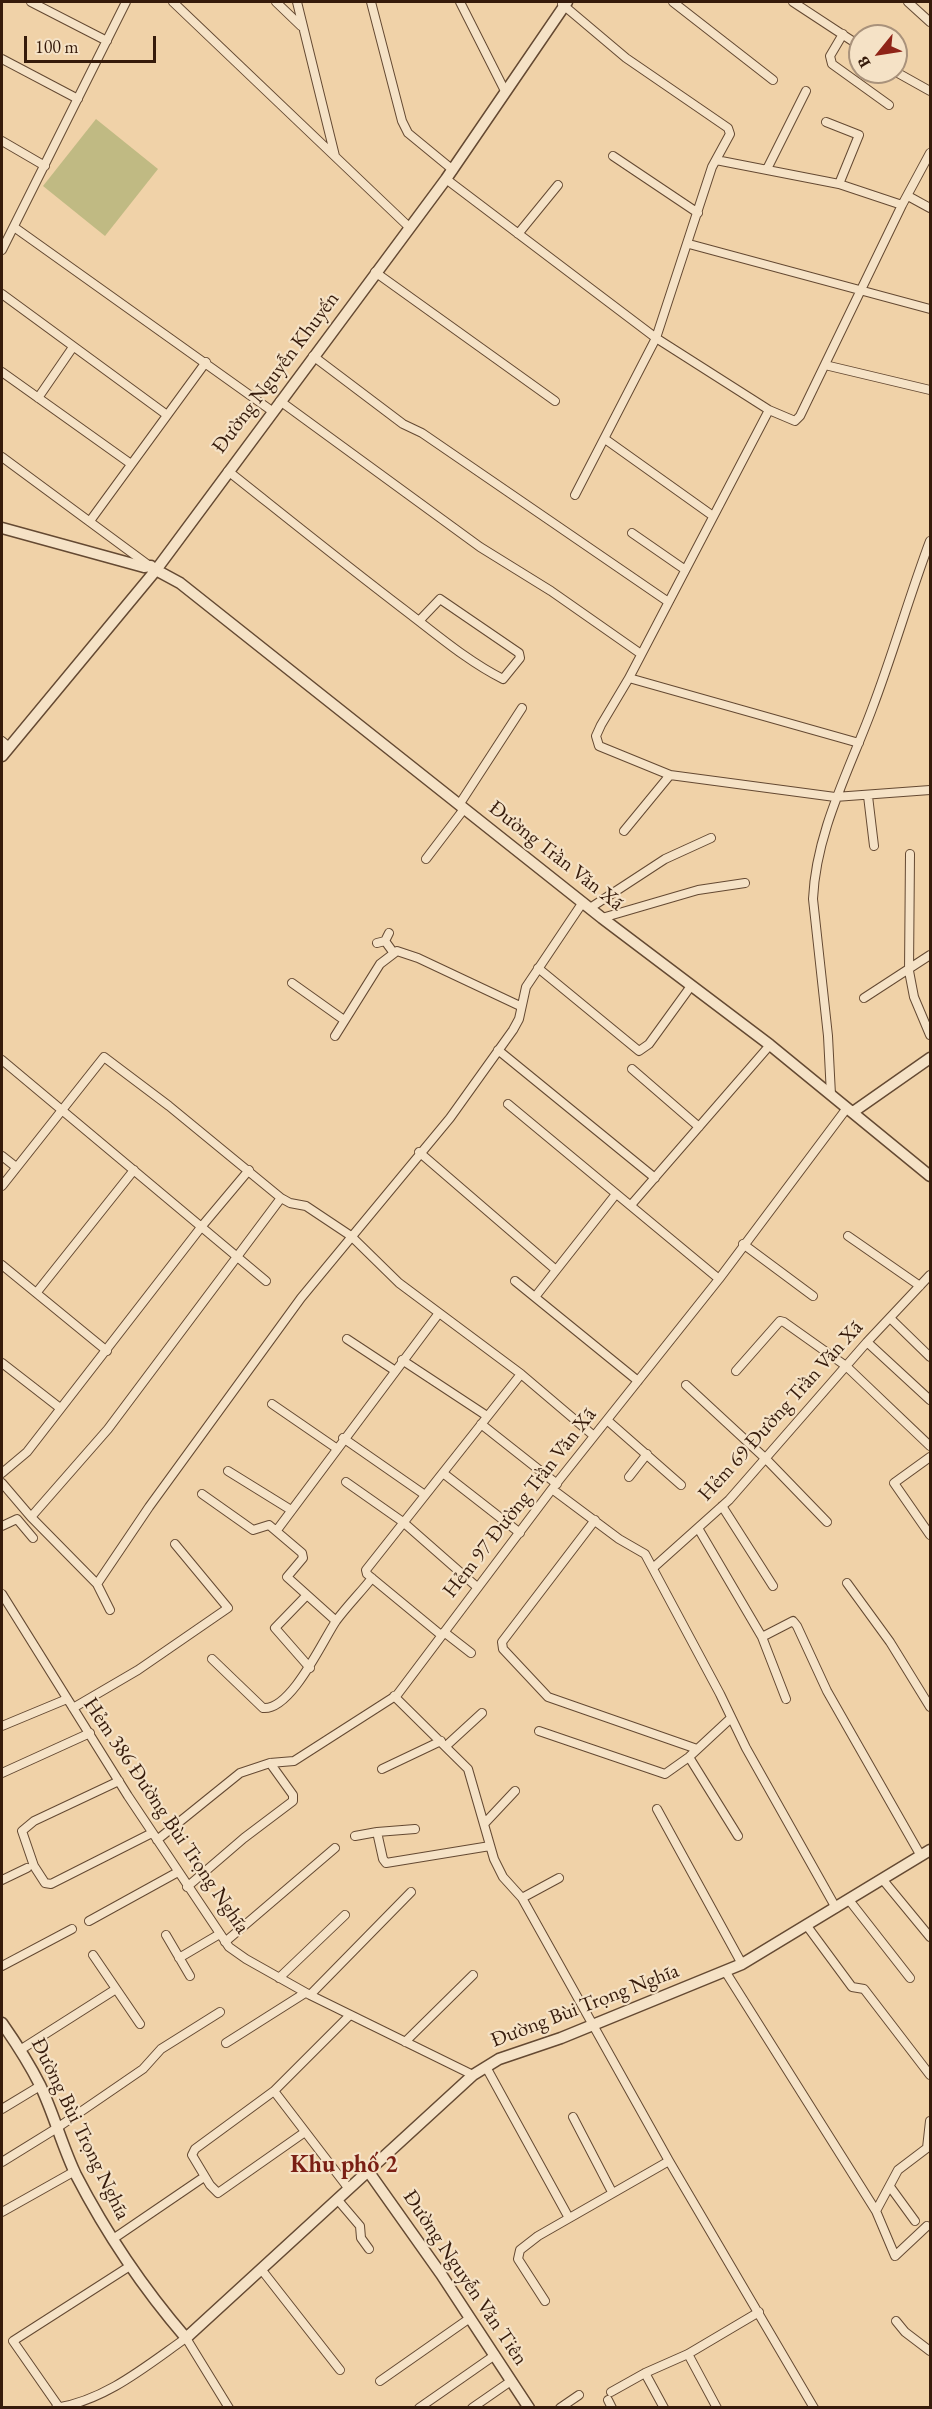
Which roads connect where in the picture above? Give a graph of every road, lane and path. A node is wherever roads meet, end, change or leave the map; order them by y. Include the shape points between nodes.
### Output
1 (31, 2) edge
2 (126, 2) edge
3 (173, 2) edge
4 (276, 2) edge
5 (297, 2) edge
6 (371, 2) edge
7 (460, 2) edge
8 (673, 2) edge
9 (793, 2) edge
10 (908, 2) edge
11 (564, 3) edge
12 (930, 22) edge
13 (302, 27) junction
14 (843, 34) junction
15 (848, 38) edge
16 (107, 41) junction
17 (2, 59) edge
18 (908, 79) edge
19 (773, 80) dead end
20 (505, 91) junction
21 (930, 91) edge
22 (806, 92) dead end
23 (78, 99) junction
24 (889, 105) dead end
25 (826, 122) dead end
26 (2, 141) edge
27 (930, 153) edge
28 (335, 156) junction
29 (613, 156) dead end
30 (716, 160) junction
31 (45, 166) junction
32 (767, 170) junction
33 (449, 175) junction
34 (839, 184) junction
35 (558, 185) dead end
36 (908, 196) junction
37 (902, 205) junction
38 (930, 208) edge
39 (698, 213) junction
40 (14, 227) junction
41 (409, 227) junction
42 (518, 234) junction
43 (4, 238) edge
44 (689, 244) junction
45 (2, 249) edge
46 (375, 272) junction
47 (861, 291) junction
48 (2, 294) edge
49 (930, 309) edge
50 (656, 338) junction
51 (73, 347) junction
52 (313, 356) junction
53 (206, 362) junction
54 (825, 365) junction
55 (2, 372) edge
56 (930, 390) edge
57 (38, 398) junction
58 (280, 401) junction
59 (555, 401) dead end
60 (769, 410) junction
61 (273, 411) junction
62 (167, 415) junction
63 (605, 439) junction
64 (2, 457) edge
65 (131, 464) junction
66 (228, 471) junction
67 (575, 495) dead end
68 (713, 516) junction
69 (90, 521) junction
70 (2, 528) edge
71 (632, 533) dead end
72 (930, 541) edge
73 (153, 568) junction
74 (684, 569) junction
75 (667, 601) junction
76 (419, 621) junction
77 (641, 654) junction
78 (629, 678) junction
79 (522, 708) dead end
80 (860, 743) junction
81 (5, 744) edge
82 (2, 756) edge
83 (670, 775) junction
84 (930, 790) edge
85 (868, 796) junction
86 (835, 797) junction
87 (461, 807) junction
88 (624, 831) dead end
89 (711, 837) dead end
90 (874, 846) dead end
91 (910, 854) dead end
92 (426, 859) dead end
93 (744, 883) dead end
94 (587, 905) junction
95 (602, 918) junction
96 (384, 939) dead end
97 (393, 952) junction
98 (930, 956) edge
99 (538, 969) junction
100 (909, 971) junction
101 (292, 984) dead end
102 (691, 986) junction
103 (864, 998) dead end
104 (520, 1006) junction
105 (344, 1020) junction
106 (930, 1035) edge
107 (335, 1036) dead end
108 (770, 1045) junction
109 (498, 1050) junction
110 (930, 1058) edge
111 (2, 1060) edge
112 (632, 1069) dead end
113 (831, 1095) junction
114 (508, 1104) dead end
115 (61, 1110) junction
116 (850, 1110) junction
117 (699, 1127) junction
118 (419, 1152) junction
119 (2, 1156) edge
120 (16, 1167) junction
121 (134, 1170) junction
122 (249, 1170) junction
123 (930, 1176) edge
124 (655, 1178) junction
125 (3, 1180) edge
126 (616, 1194) junction
127 (281, 1198) junction
128 (631, 1205) junction
129 (202, 1226) junction
130 (351, 1236) junction
131 (848, 1236) dead end
132 (743, 1244) junction
133 (237, 1255) junction
134 (2, 1265) edge
135 (556, 1270) junction
136 (930, 1275) edge
137 (719, 1279) junction
138 (266, 1281) dead end
139 (515, 1281) dead end
140 (920, 1286) junction
141 (37, 1292) junction
142 (813, 1296) dead end
143 (535, 1297) junction
144 (439, 1313) junction
145 (890, 1318) junction
146 (347, 1339) dead end
147 (867, 1342) junction
148 (107, 1351) junction
149 (930, 1357) edge
150 (402, 1360) junction
151 (2, 1363) edge
152 (846, 1366) junction
153 (394, 1370) junction
154 (736, 1371) dead end
155 (521, 1374) junction
156 (638, 1381) junction
157 (686, 1385) dead end
158 (930, 1400) edge
159 (272, 1404) dead end
160 (60, 1408) junction
161 (487, 1416) junction
162 (607, 1420) junction
163 (481, 1424) junction
164 (594, 1436) junction
165 (344, 1438) junction
166 (930, 1446) edge
167 (336, 1448) junction
168 (647, 1454) junction
169 (930, 1457) edge
170 (766, 1459) junction
171 (3, 1470) edge
172 (228, 1471) dead end
173 (443, 1473) junction
174 (628, 1477) dead end
175 (346, 1482) dead end
176 (2, 1483) edge
177 (681, 1485) dead end
178 (554, 1486) junction
179 (202, 1494) dead end
180 (424, 1495) junction
181 (722, 1506) junction
182 (291, 1510) junction
183 (31, 1517) junction
184 (595, 1520) junction
185 (403, 1522) junction
186 (828, 1522) dead end
187 (2, 1526) edge
188 (698, 1528) junction
189 (277, 1530) junction
190 (520, 1533) junction
191 (930, 1535) edge
192 (33, 1538) dead end
193 (175, 1544) dead end
194 (653, 1568) junction
195 (372, 1578) junction
196 (847, 1583) dead end
197 (97, 1584) junction
198 (773, 1586) dead end
199 (477, 1587) junction
200 (2, 1594) edge
201 (306, 1596) junction
202 (110, 1610) dead end
203 (336, 1621) junction
204 (442, 1634) junction
205 (762, 1637) junction
206 (471, 1653) dead end
207 (212, 1659) dead end
208 (310, 1668) junction
209 (394, 1696) junction
210 (67, 1699) junction
211 (786, 1699) dead end
212 (930, 1707) edge
213 (73, 1708) junction
214 (482, 1713) dead end
215 (731, 1718) junction
216 (2, 1726) edge
217 (539, 1731) dead end
218 (90, 1733) junction
219 (443, 1743) junction
220 (697, 1749) junction
221 (689, 1757) junction
222 (270, 1763) junction
223 (382, 1769) dead end
224 (2, 1773) edge
225 (119, 1781) junction
226 (515, 1791) dead end
227 (657, 1809) dead end
228 (484, 1824) junction
229 (415, 1829) dead end
230 (377, 1832) junction
231 (355, 1836) dead end
232 (738, 1836) dead end
233 (154, 1837) junction
234 (490, 1846) junction
235 (335, 1848) dead end
236 (926, 1853) edge
237 (27, 1868) dead end
238 (178, 1872) junction
239 (559, 1878) dead end
240 (2, 1880) edge
241 (882, 1880) junction
242 (187, 1887) junction
243 (411, 1892) dead end
244 (522, 1898) junction
245 (849, 1900) junction
246 (836, 1908) junction
247 (345, 1915) dead end
248 (89, 1921) dead end
249 (807, 1926) junction
250 (72, 1929) dead end
251 (166, 1935) dead end
252 (218, 1935) junction
253 (930, 1937) edge
254 (225, 1942) junction
255 (93, 1955) dead end
256 (179, 1958) junction
257 (742, 1964) junction
258 (2, 1966) edge
259 (725, 1971) junction
260 (473, 1975) dead end
261 (190, 1976) dead end
262 (279, 1978) junction
263 (910, 1978) dead end
264 (116, 1989) junction
265 (308, 1994) junction
266 (220, 2012) dead end
267 (349, 2016) junction
268 (141, 2024) dead end
269 (592, 2025) junction
270 (4, 2030) edge
271 (405, 2042) junction
272 (226, 2043) dead end
273 (20, 2050) junction
274 (486, 2067) junction
275 (473, 2075) junction
276 (930, 2075) edge
277 (40, 2086) junction
278 (273, 2091) junction
279 (2, 2109) edge
280 (573, 2117) dead end
281 (930, 2121) edge
282 (57, 2128) junction
283 (305, 2132) junction
284 (669, 2161) junction
285 (2, 2163) edge
286 (75, 2171) junction
287 (368, 2171) junction
288 (204, 2177) junction
289 (891, 2188) junction
290 (349, 2189) junction
291 (612, 2192) junction
292 (337, 2199) junction
293 (876, 2211) junction
294 (2, 2212) edge
295 (569, 2218) junction
296 (915, 2221) dead end
297 (927, 2226) dead end
298 (113, 2239) junction
299 (369, 2249) dead end
300 (130, 2266) junction
301 (261, 2269) junction
302 (545, 2301) dead end
303 (759, 2312) junction
304 (470, 2318) junction
305 (896, 2321) dead end
306 (186, 2338) junction
307 (930, 2351) edge
308 (688, 2354) junction
309 (495, 2355) junction
310 (340, 2370) dead end
311 (645, 2373) junction
312 (380, 2381) dead end
313 (512, 2381) junction
314 (579, 2395) dead end
315 (610, 2400) edge
316 (58, 2407) edge
317 (230, 2408) edge
318 (418, 2408) edge
319 (472, 2408) edge
320 (529, 2408) edge
321 (560, 2408) edge
322 (664, 2408) edge
323 (717, 2408) edge
324 (814, 2408) edge

1 - 16 street
2 - 16 street
3 - 28 street
4 - 13 street
5 - 13 street
6 - 33 street via 402,121 408,133
7 - 20 street
8 - 19 street
9 - 14 street
10 - 12 street
11 - 20 street, Đường Nguyễn Khuyến
11 - 30 street via 626,58 728,128 730,134
13 - 28 street
14 - 15 street
14 - 24 street via 830,56 832,64
16 - 23 street
17 - 23 street
18 - 21 street
20 - 33 street, Đường Nguyễn Khuyến
22 - 32 street
23 - 31 street
25 - 34 street via 860,138
26 - 31 street
27 - 36 street
28 - 41 street
29 - 39 street
30 - 32 street
30 - 39 street
31 - 40 street
32 - 34 street
33 - 41 street, Đường Nguyễn Khuyến
33 - 42 street
34 - 37 street
35 - 42 street
36 - 37 street
36 - 38 street
37 - 47 street
39 - 44 street
40 - 43 street
40 - 53 street
41 - 46 street, Đường Nguyễn Khuyến
42 - 50 street
43 - 45 street
44 - 47 street
44 - 50 street
46 - 52 street, Đường Nguyễn Khuyến
46 - 59 street
47 - 49 street
47 - 54 street
48 - 51 street
50 - 60 street
50 - 63 street
51 - 57 street
51 - 62 street
52 - 58 street, Đường Nguyễn Khuyến
52 - 75 street via 403,424 417,429
53 - 61 street
53 - 62 street
54 - 56 street
54 - 60 street via 795,421
55 - 57 street
57 - 65 street
58 - 61 street, Đường Nguyễn Khuyến
58 - 77 street via 480,547
60 - 68 street
61 - 66 street, Đường Nguyễn Khuyến
62 - 65 street
63 - 67 street
63 - 68 street
64 - 69 street
65 - 69 street
66 - 73 street, Đường Nguyễn Khuyến
66 - 76 street
68 - 74 street
69 - 73 street
70 - 73 street, Đường Trần Văn Xã
71 - 74 street
72 - 80 street
73 - 81 street, Đường Nguyễn Khuyến
73 - 87 street, Đường Trần Văn Xã via 180,583
74 - 75 street
75 - 77 street
76 - 76 street via 440,599 519,653 520,658 503,679 474,663
77 - 78 street
78 - 80 street
78 - 83 street via 596,736 599,746
79 - 87 street
80 - 86 street
81 - 82 street, Đường Nguyễn Khuyến
83 - 86 street
83 - 88 street
84 - 85 street
85 - 86 street
85 - 90 street
86 - 113 street via 813,881
87 - 92 street
87 - 94 street, Đường Trần Văn Xã
89 - 94 street
91 - 100 street
93 - 95 street via 698,890
94 - 95 street, Đường Trần Văn Xã
94 - 99 street
95 - 102 street, Đường Trần Văn Xã
96 - 97 street
97 - 104 street via 402,951
97 - 105 street via 380,964
98 - 100 street
99 - 102 street via 639,1051 649,1044
99 - 104 street
100 - 103 street
100 - 106 street via 914,997
101 - 105 street
102 - 108 street, Đường Trần Văn Xã
104 - 109 street via 519,1020
105 - 107 street
108 - 113 street, Đường Trần Văn Xã
108 - 117 street
109 - 118 street via 450,1118
109 - 124 street
110 - 116 street
111 - 115 street
112 - 117 street
113 - 116 street, Đường Trần Văn Xã
114 - 126 street
115 - 120 street
115 - 121 street
115 - 122 street via 104,1057
116 - 123 street, Đường Trần Văn Xã
116 - 132 street, Hẻm 97 Đường Trần Văn Xã
117 - 124 street
118 - 130 street
118 - 135 street
119 - 120 street
120 - 125 street
121 - 129 street
121 - 141 street
122 - 127 street
122 - 129 street
124 - 128 street
126 - 128 street
126 - 135 street
127 - 130 street via 306,1206
127 - 133 street
128 - 137 street
129 - 133 street
129 - 148 street
130 - 144 street via 399,1283
130 - 197 street via 263,1349
131 - 140 street
132 - 137 street, Hẻm 97 Đường Trần Văn Xã
132 - 142 street
133 - 138 street
133 - 183 street via 108,1430
134 - 141 street
135 - 143 street
136 - 140 street, Hẻm 69 Đường Trần Văn Xã
137 - 156 street, Hẻm 97 Đường Trần Văn Xã
139 - 143 street
140 - 145 street, Hẻm 69 Đường Trần Văn Xã
141 - 148 street
143 - 156 street
144 - 150 street
144 - 155 street
145 - 147 street, Hẻm 69 Đường Trần Văn Xã
145 - 149 street
146 - 153 street
147 - 152 street, Hẻm 69 Đường Trần Văn Xã
147 - 158 street
148 - 160 street
150 - 153 street
150 - 161 street
151 - 160 street
152 - 154 street via 780,1321
152 - 166 street
152 - 170 street, Hẻm 69 Đường Trần Văn Xã
153 - 165 street
155 - 161 street
155 - 164 street
156 - 162 street, Hẻm 97 Đường Trần Văn Xã
157 - 170 street
159 - 167 street
160 - 171 street via 27,1452
161 - 163 street
162 - 164 street, Hẻm 97 Đường Trần Văn Xã
162 - 168 street
163 - 173 street
163 - 178 street
164 - 178 street, Hẻm 97 Đường Trần Văn Xã
165 - 167 street
165 - 180 street
167 - 182 street
168 - 174 street
168 - 177 street
169 - 191 street via 894,1483
170 - 181 street, Hẻm 69 Đường Trần Văn Xã
170 - 186 street
172 - 182 street
173 - 180 street
173 - 190 street
175 - 185 street
176 - 183 street
178 - 184 street
178 - 190 street, Hẻm 97 Đường Trần Văn Xã
179 - 189 street via 253,1530 266,1524
180 - 185 street
181 - 188 street, Hẻm 69 Đường Trần Văn Xã
181 - 198 street
182 - 189 street
183 - 197 street
184 - 194 street via 625,1544 640,1549
184 - 220 street via 502,1642 503,1649 548,1697
185 - 195 street via 366,1570
185 - 199 street
187 - 192 street via 16,1520
188 - 194 street, Hẻm 69 Đường Trần Văn Xã
188 - 205 street
189 - 201 street via 304,1557 287,1577
190 - 199 street, Hẻm 97 Đường Trần Văn Xã
193 - 213 street via 228,1608 138,1670
194 - 215 street
195 - 203 street
195 - 204 street
196 - 212 street
197 - 202 street
199 - 204 street, Hẻm 97 Đường Trần Văn Xã
200 - 210 street, Hẻm 386 Đường Bùi Trọng Nghĩa
201 - 203 street
201 - 208 street via 275,1628
203 - 208 street
204 - 206 street
204 - 209 street, Hẻm 97 Đường Trần Văn Xã
205 - 211 street
205 - 236 street via 785,1623 793,1621 797,1626 827,1691
207 - 208 street via 260,1705 268,1708 275,1706
209 - 219 street
209 - 222 street, Hẻm 97 Đường Trần Văn Xã via 294,1761
210 - 213 street, Hẻm 386 Đường Bùi Trọng Nghĩa
210 - 216 street
213 - 218 street, Hẻm 386 Đường Bùi Trọng Nghĩa
214 - 219 street
215 - 220 street
215 - 246 street
217 - 221 street via 660,1774 670,1772
218 - 224 street
218 - 225 street, Hẻm 386 Đường Bùi Trọng Nghĩa
219 - 223 street
219 - 228 street via 468,1769
220 - 221 street
221 - 232 street
222 - 233 street, Hẻm 97 Đường Trần Văn Xã via 240,1773
222 - 242 street via 293,1795 289,1805
225 - 233 street, Hẻm 386 Đường Bùi Trọng Nghĩa
225 - 233 street, Hẻm 97 Đường Trần Văn Xã via 34,1821 22,1831 38,1872 45,1883 51,1884
226 - 228 street
227 - 257 street
228 - 234 street
229 - 230 street
230 - 231 street
230 - 234 street via 386,1863
233 - 238 street, Hẻm 386 Đường Bùi Trọng Nghĩa
234 - 244 street via 503,1877
235 - 254 street
236 - 241 street, Đường Bùi Trọng Nghĩa
237 - 240 street
238 - 242 street, Hẻm 386 Đường Bùi Trọng Nghĩa
238 - 248 street
239 - 244 street
241 - 245 street, Đường Bùi Trọng Nghĩa
241 - 253 street
242 - 252 street, Hẻm 386 Đường Bùi Trọng Nghĩa
243 - 265 street
244 - 269 street
245 - 246 street, Đường Bùi Trọng Nghĩa
245 - 263 street
246 - 249 street, Đường Bùi Trọng Nghĩa
247 - 262 street
249 - 257 street, Đường Bùi Trọng Nghĩa
249 - 276 street via 852,1988 864,1989
250 - 258 street
251 - 256 street
252 - 254 street, Hẻm 386 Đường Bùi Trọng Nghĩa
252 - 256 street
254 - 262 street, Hẻm 386 Đường Bùi Trọng Nghĩa
255 - 264 street
256 - 261 street
257 - 259 street, Đường Bùi Trọng Nghĩa
259 - 269 street, Đường Bùi Trọng Nghĩa
259 - 293 street
260 - 271 street
262 - 265 street, Hẻm 386 Đường Bùi Trọng Nghĩa
264 - 268 street
264 - 273 street
265 - 267 street, Hẻm 386 Đường Bùi Trọng Nghĩa
265 - 272 street
266 - 282 street via 161,2049 143,2069
267 - 271 street, Hẻm 386 Đường Bùi Trọng Nghĩa
267 - 278 street
269 - 274 street, Đường Bùi Trọng Nghĩa
269 - 284 street
270 - 273 street, Đường Bùi Trọng Nghĩa
271 - 275 street, Hẻm 386 Đường Bùi Trọng Nghĩa
273 - 277 street, Đường Bùi Trọng Nghĩa
274 - 275 street, Đường Bùi Trọng Nghĩa
274 - 295 street
275 - 287 street, Đường Bùi Trọng Nghĩa
277 - 279 street
277 - 282 street, Đường Bùi Trọng Nghĩa
278 - 283 street
278 - 288 street via 192,2152
280 - 291 street
281 - 289 street via 927,2148 898,2170
282 - 285 street
282 - 286 street, Đường Bùi Trọng Nghĩa
283 - 288 street via 224,2191 214,2191
283 - 290 street
284 - 291 street
284 - 303 street
286 - 294 street
286 - 298 street, Đường Bùi Trọng Nghĩa
287 - 290 street, Đường Bùi Trọng Nghĩa
287 - 304 street, Đường Nguyễn Văn Tiên
288 - 298 street
289 - 293 street
289 - 296 street
290 - 292 street, Đường Bùi Trọng Nghĩa
291 - 295 street
292 - 299 street via 360,2226 361,2238
292 - 301 street, Đường Bùi Trọng Nghĩa
293 - 297 street via 895,2256
295 - 302 street via 529,2242 518,2255
298 - 300 street, Đường Bùi Trọng Nghĩa
300 - 306 street, Đường Bùi Trọng Nghĩa
300 - 316 street via 13,2342
301 - 306 street, Đường Bùi Trọng Nghĩa
301 - 310 street
303 - 308 street
303 - 324 street
304 - 309 street, Đường Nguyễn Văn Tiên
304 - 312 street
305 - 307 street
306 - 316 street via 121,2383
306 - 317 street
308 - 311 street
308 - 323 street
309 - 313 street, Đường Nguyễn Văn Tiên
309 - 318 street
311 - 315 street
311 - 322 street
313 - 319 street
313 - 320 street, Đường Nguyễn Văn Tiên
314 - 321 street

